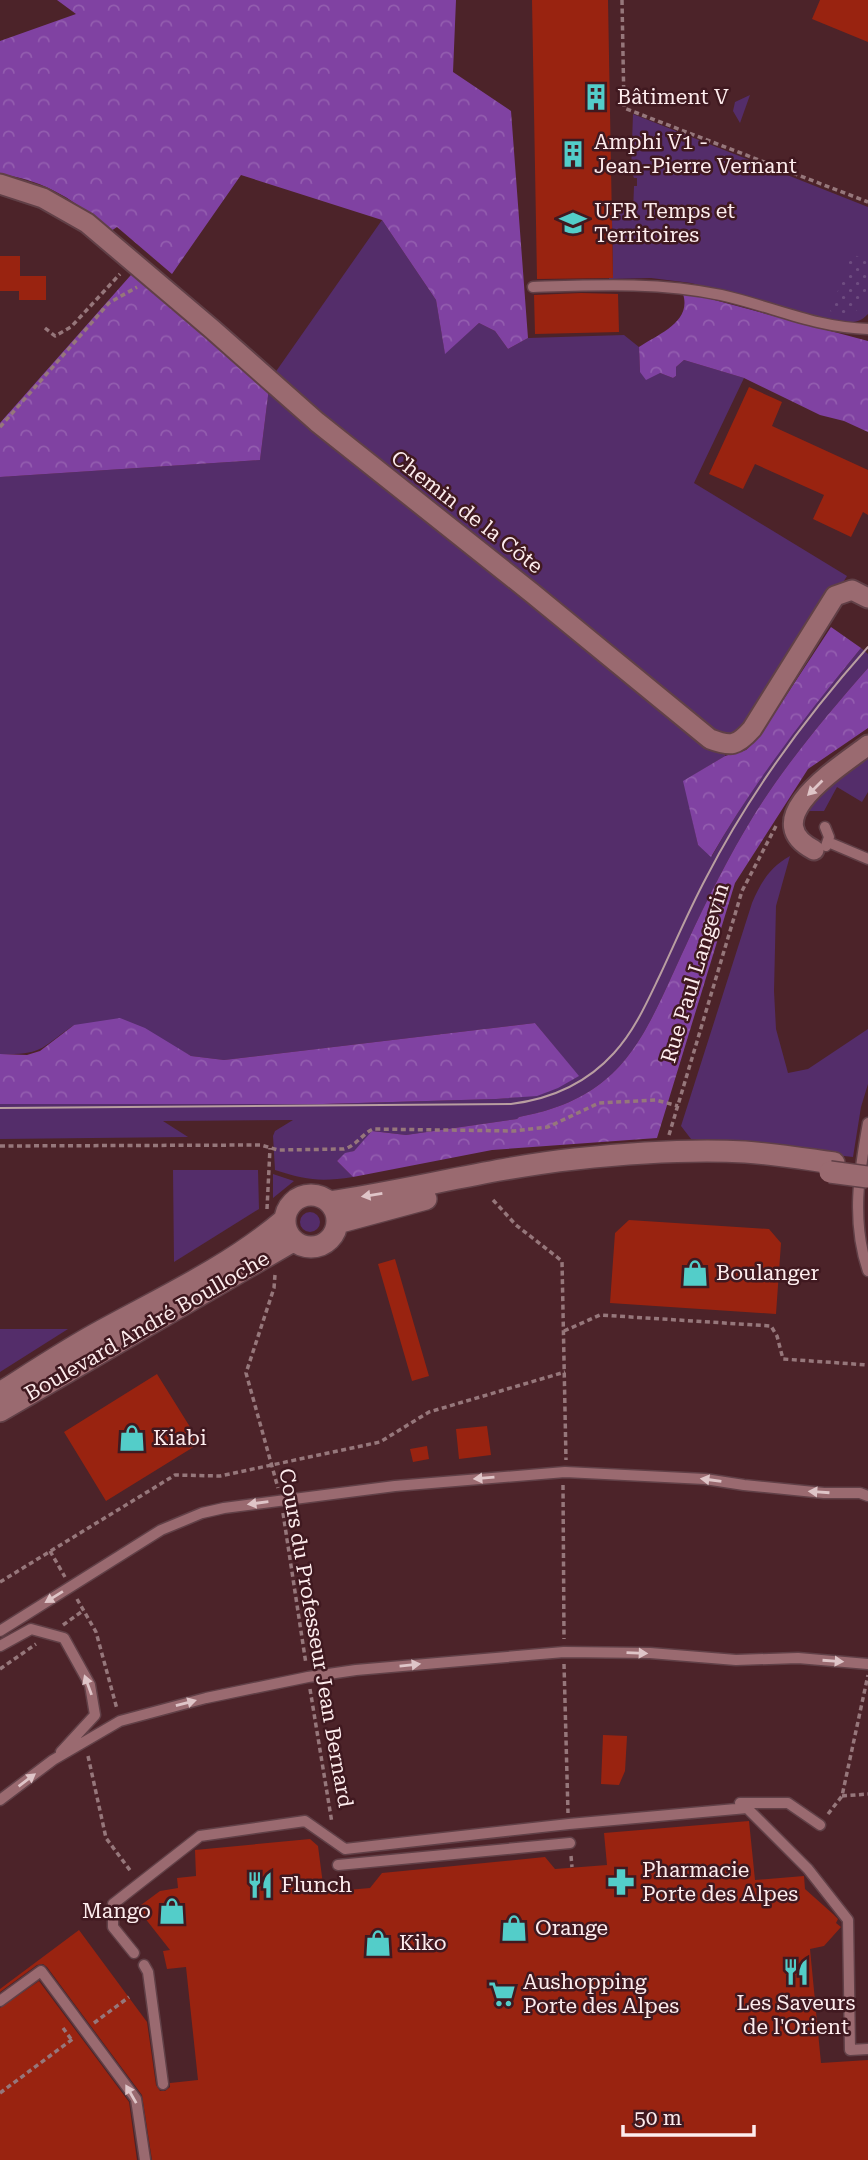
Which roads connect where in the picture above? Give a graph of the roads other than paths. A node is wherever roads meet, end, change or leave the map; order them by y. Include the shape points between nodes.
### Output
1 (0, 184) edge
2 (533, 286) dead end
3 (868, 329) edge
4 (868, 598) edge
5 (868, 745) edge
6 (825, 827) dead end
7 (821, 846) junction
8 (868, 859) edge
9 (868, 1123) edge
10 (868, 1167) edge
11 (832, 1168) junction
12 (868, 1177) edge
13 (329, 1202) junction
14 (276, 1216) junction
15 (337, 1223) junction
16 (293, 1241) junction
17 (868, 1271) edge
18 (0, 1393) edge
19 (0, 1411) edge
20 (865, 1494) edge
21 (0, 1631) edge
22 (0, 1646) edge
23 (868, 1664) edge
24 (53, 1760) junction
25 (0, 1800) edge
26 (569, 1824) junction
27 (820, 1825) road end
28 (570, 1843) road end
29 (338, 1865) road end
30 (134, 1954) dead end
31 (144, 1965) dead end
32 (0, 2001) edge
33 (868, 2049) edge
34 (163, 2084) dead end
35 (145, 2160) edge

1 - 4 street, Chemin de la Côte via 43,198 87,223 317,422 710,738 727,745 747,735 835,596 852,590
2 - 3 lane via 675,287 836,328
5 -> 7 street via 812,789 799,807 793,832 804,845
6 - 7 lane via 828,833
7 - 8 lane
9 - 17 lane via 857,1210
10 - 11 main road, Boulevard André Boulloche
11 - 12 main road, Boulevard André Boulloche, bridge
11 -> 13 main road, Boulevard André Boulloche via 745,1152 664,1152 478,1174
11 - 15 main road, Boulevard André Boulloche via 685,1162 567,1173 458,1190
13 - 14 main road, Boulevard André Boulloche via 312,1195 300,1197
13 - 15 main road
14 - 16 main road, Boulevard André Boulloche
14 - 18 main road, Boulevard André Boulloche via 258,1242
15 - 16 main road, Boulevard André Boulloche via 334,1234 321,1245 304,1247
16 - 19 main road, Boulevard André Boulloche
20 -> 21 lane via 662,1475 565,1472 282,1500 202,1513 161,1530
24 -> 22 lane via 95,1715 90,1685 64,1638 31,1629
24 -> 23 lane via 120,1721 206,1698 369,1669 564,1652
25 -> 24 lane
26 - 27 lane via 750,1802 788,1803
26 - 30 lane via 345,1849 305,1821 200,1836 113,1904 113,1927
26 - 33 lane via 747,1808 808,1869 848,1920 850,2050
28 - 29 lane
31 - 34 lane
35 -> 32 lane via 136,2099 41,1971

